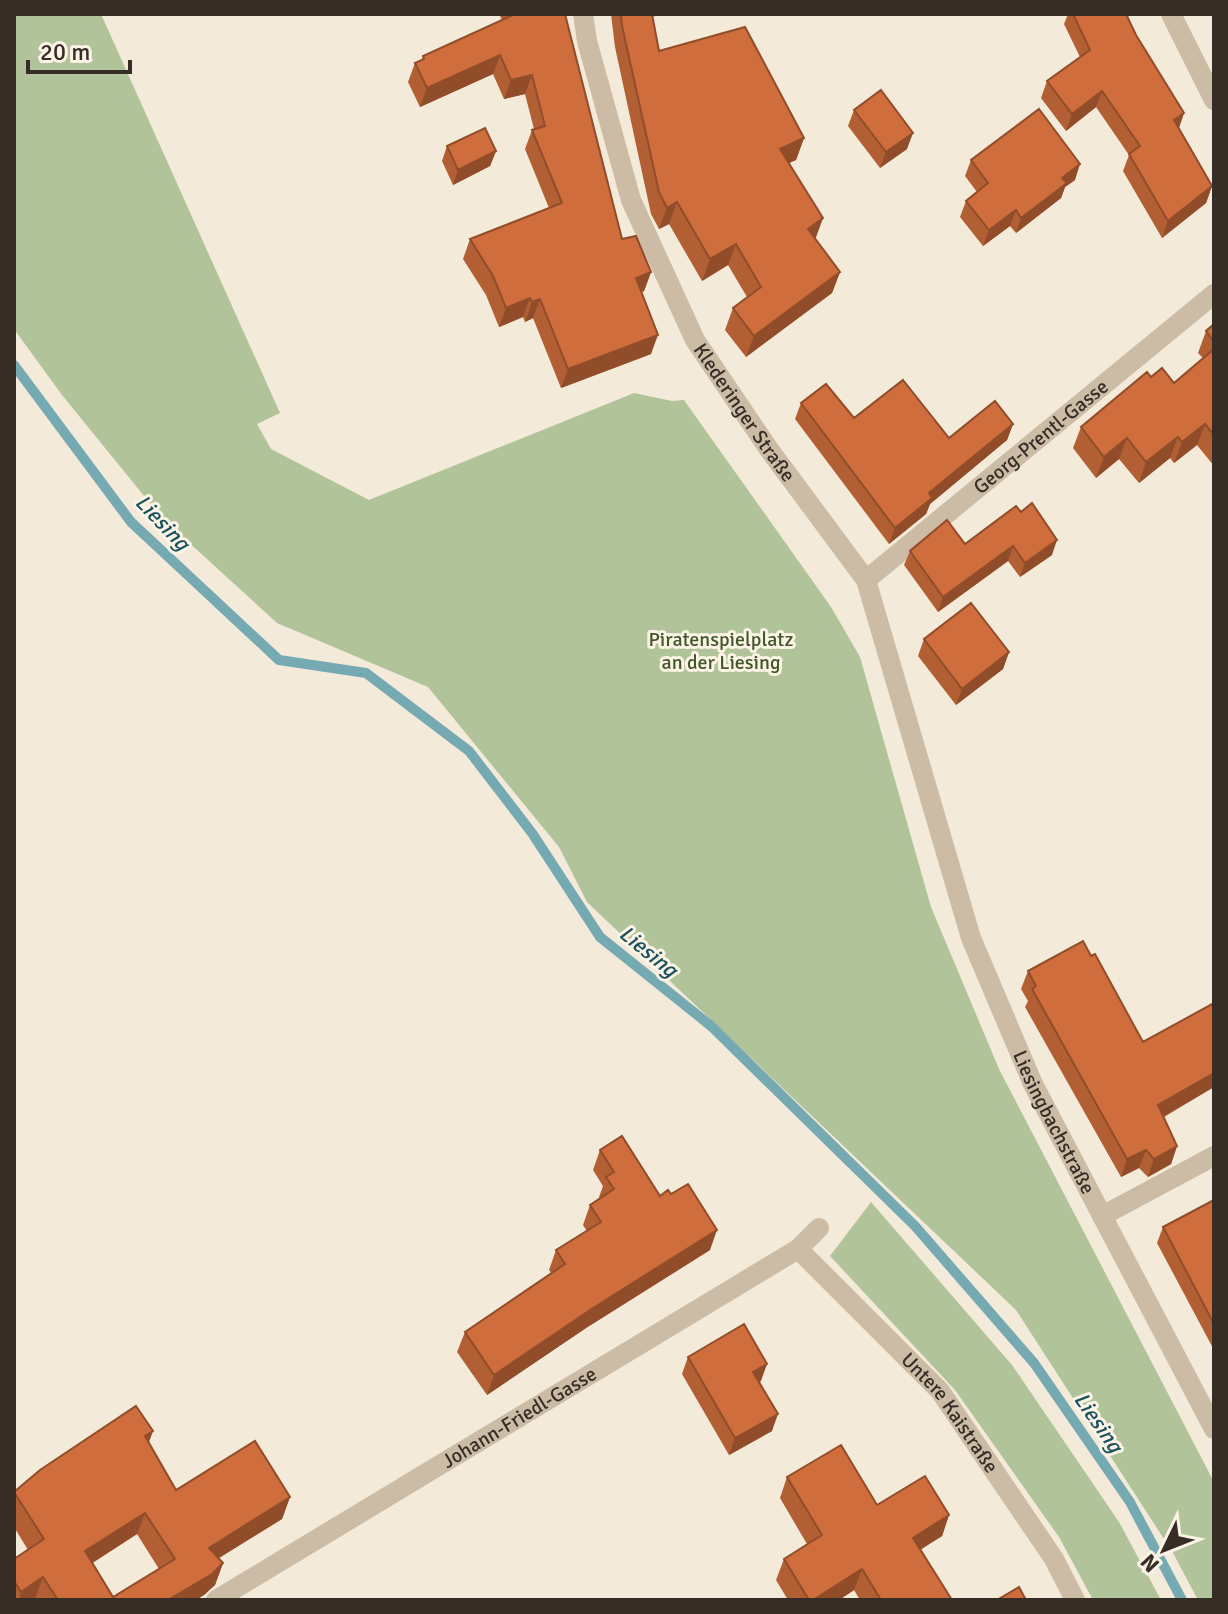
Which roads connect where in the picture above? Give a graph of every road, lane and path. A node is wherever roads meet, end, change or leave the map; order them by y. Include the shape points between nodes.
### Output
1 (583, 14) edge
2 (1171, 14) edge
3 (1214, 100) edge
4 (1214, 294) edge
5 (866, 580) junction
6 (930, 798) joint
7 (1214, 1156) edge
8 (1102, 1216) junction
9 (819, 1228) dead end
10 (798, 1249) junction
11 (1214, 1429) edge
12 (216, 1600) edge
13 (1075, 1600) edge

1 - 5 street, Klederinger Straße via 631,200 695,340
2 - 3 street
4 - 5 street, Georg-Prentl-Gasse
5 - 6 street, Klederinger Straße
6 - 8 street, Liesingbachstraße via 971,938 1033,1084
7 - 8 street
8 - 11 street, Liesingbachstraße
9 - 10 street, Johann-Friedl-Gasse
10 - 12 street, Johann-Friedl-Gasse
10 - 13 street, Untere Kaistraße via 940,1391 1054,1559

